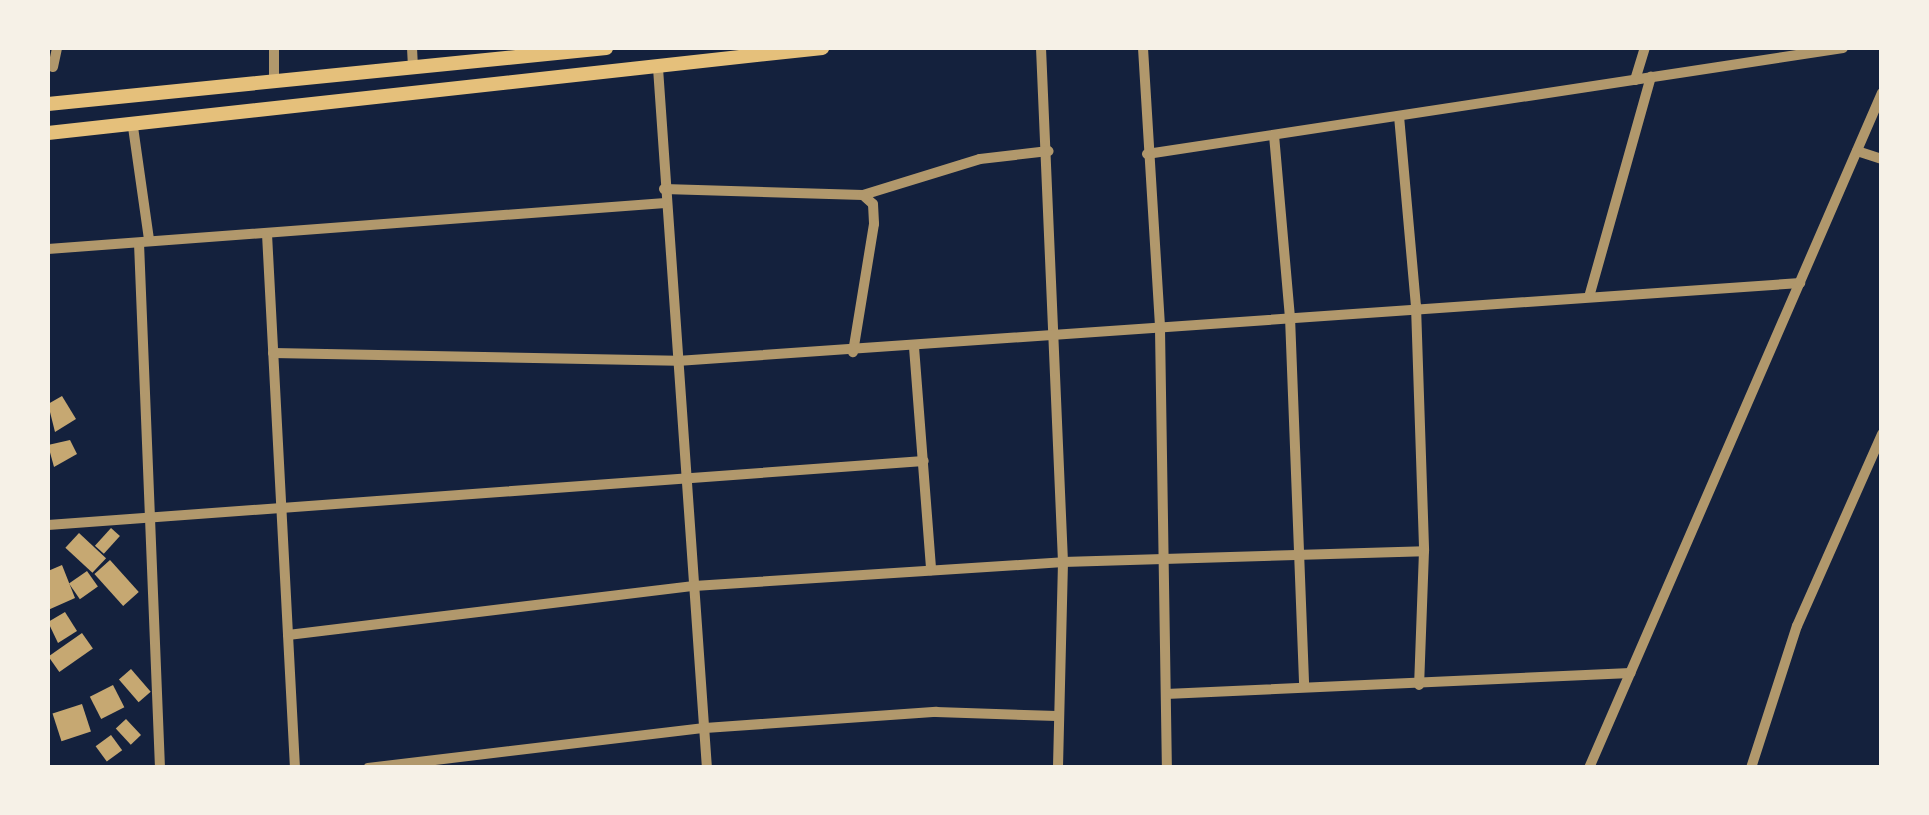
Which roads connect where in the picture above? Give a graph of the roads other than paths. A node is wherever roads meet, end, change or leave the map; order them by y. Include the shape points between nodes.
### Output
1 (57, 48) edge
2 (274, 48) edge
3 (412, 48) edge
4 (606, 48) edge
5 (822, 48) edge
6 (1041, 48) edge
7 (1143, 48) edge
8 (1644, 48) edge
9 (1844, 48) edge
10 (52, 67) dead end
11 (412, 68) junction
12 (658, 68) junction
13 (1651, 77) junction
14 (274, 80) junction
15 (1635, 80) junction
16 (1882, 93) edge
17 (48, 104) edge
18 (1399, 116) junction
19 (133, 127) junction
20 (48, 133) edge
21 (1274, 135) junction
22 (1049, 151) junction
23 (1857, 151) junction
24 (1147, 154) junction
25 (1882, 159) edge
26 (664, 190) junction
27 (863, 195) junction
28 (665, 202) junction
29 (267, 234) junction
30 (144, 242) junction
31 (48, 250) edge
32 (1800, 284) junction
33 (1589, 297) junction
34 (1416, 306) junction
35 (1290, 316) junction
36 (1160, 329) junction
37 (1052, 336) junction
38 (914, 348) junction
39 (853, 352) junction
40 (273, 353) junction
41 (677, 361) junction
42 (1882, 434) edge
43 (924, 461) junction
44 (686, 479) junction
45 (281, 504) junction
46 (150, 516) junction
47 (48, 525) edge
48 (1424, 552) junction
49 (1298, 556) junction
50 (1163, 560) junction
51 (1063, 562) junction
52 (931, 570) junction
53 (694, 586) junction
54 (288, 635) junction
55 (1630, 673) junction
56 (1420, 685) junction
57 (1304, 686) junction
58 (1166, 694) junction
59 (1057, 716) junction
60 (705, 728) junction
61 (160, 768) edge
62 (295, 768) edge
63 (368, 768) edge
64 (708, 768) edge
65 (1058, 768) edge
66 (1167, 768) edge
67 (1588, 768) edge
68 (1752, 768) edge

1 - 10 street
2 - 14 street
3 - 11 street
4 - 11 main road
5 - 12 main road
6 - 22 street
7 - 24 street
8 - 15 street
9 - 13 street
11 - 14 main road
12 - 19 main road
12 - 26 street
13 - 15 street
13 - 33 street
14 - 17 main road
15 - 18 street
16 - 23 street
18 - 21 street
18 - 34 street
19 - 20 main road
19 - 30 street
21 - 24 street
21 - 35 street
22 - 27 street via 980,159
22 - 37 street
23 - 25 street
23 - 32 street
24 - 36 street
26 - 27 street
26 - 28 street
27 - 39 street via 872,204 874,224
28 - 29 street
28 - 41 street
29 - 30 street
29 - 40 street
30 - 31 street
30 - 46 street
32 - 33 street
32 - 55 street
33 - 34 street
34 - 35 street
34 - 48 street
35 - 36 street
35 - 49 street
36 - 37 street
36 - 50 street
37 - 38 street
37 - 51 street
38 - 39 street
38 - 43 street
39 - 41 street
40 - 41 street
40 - 45 street
41 - 44 street
42 - 68 street via 1797,626
43 - 44 street
43 - 52 street
44 - 45 street
44 - 53 street
45 - 46 street
45 - 54 street
46 - 47 street
46 - 61 street
48 - 49 street
48 - 56 street
49 - 50 street
49 - 57 street
50 - 51 street
50 - 58 street
51 - 52 street
51 - 59 street
52 - 53 street
53 - 54 street
53 - 60 street
54 - 62 street
55 - 56 street
55 - 67 street
56 - 57 street
57 - 58 street
58 - 66 street
59 - 60 street via 936,712
59 - 65 street
60 - 63 street
60 - 64 street

